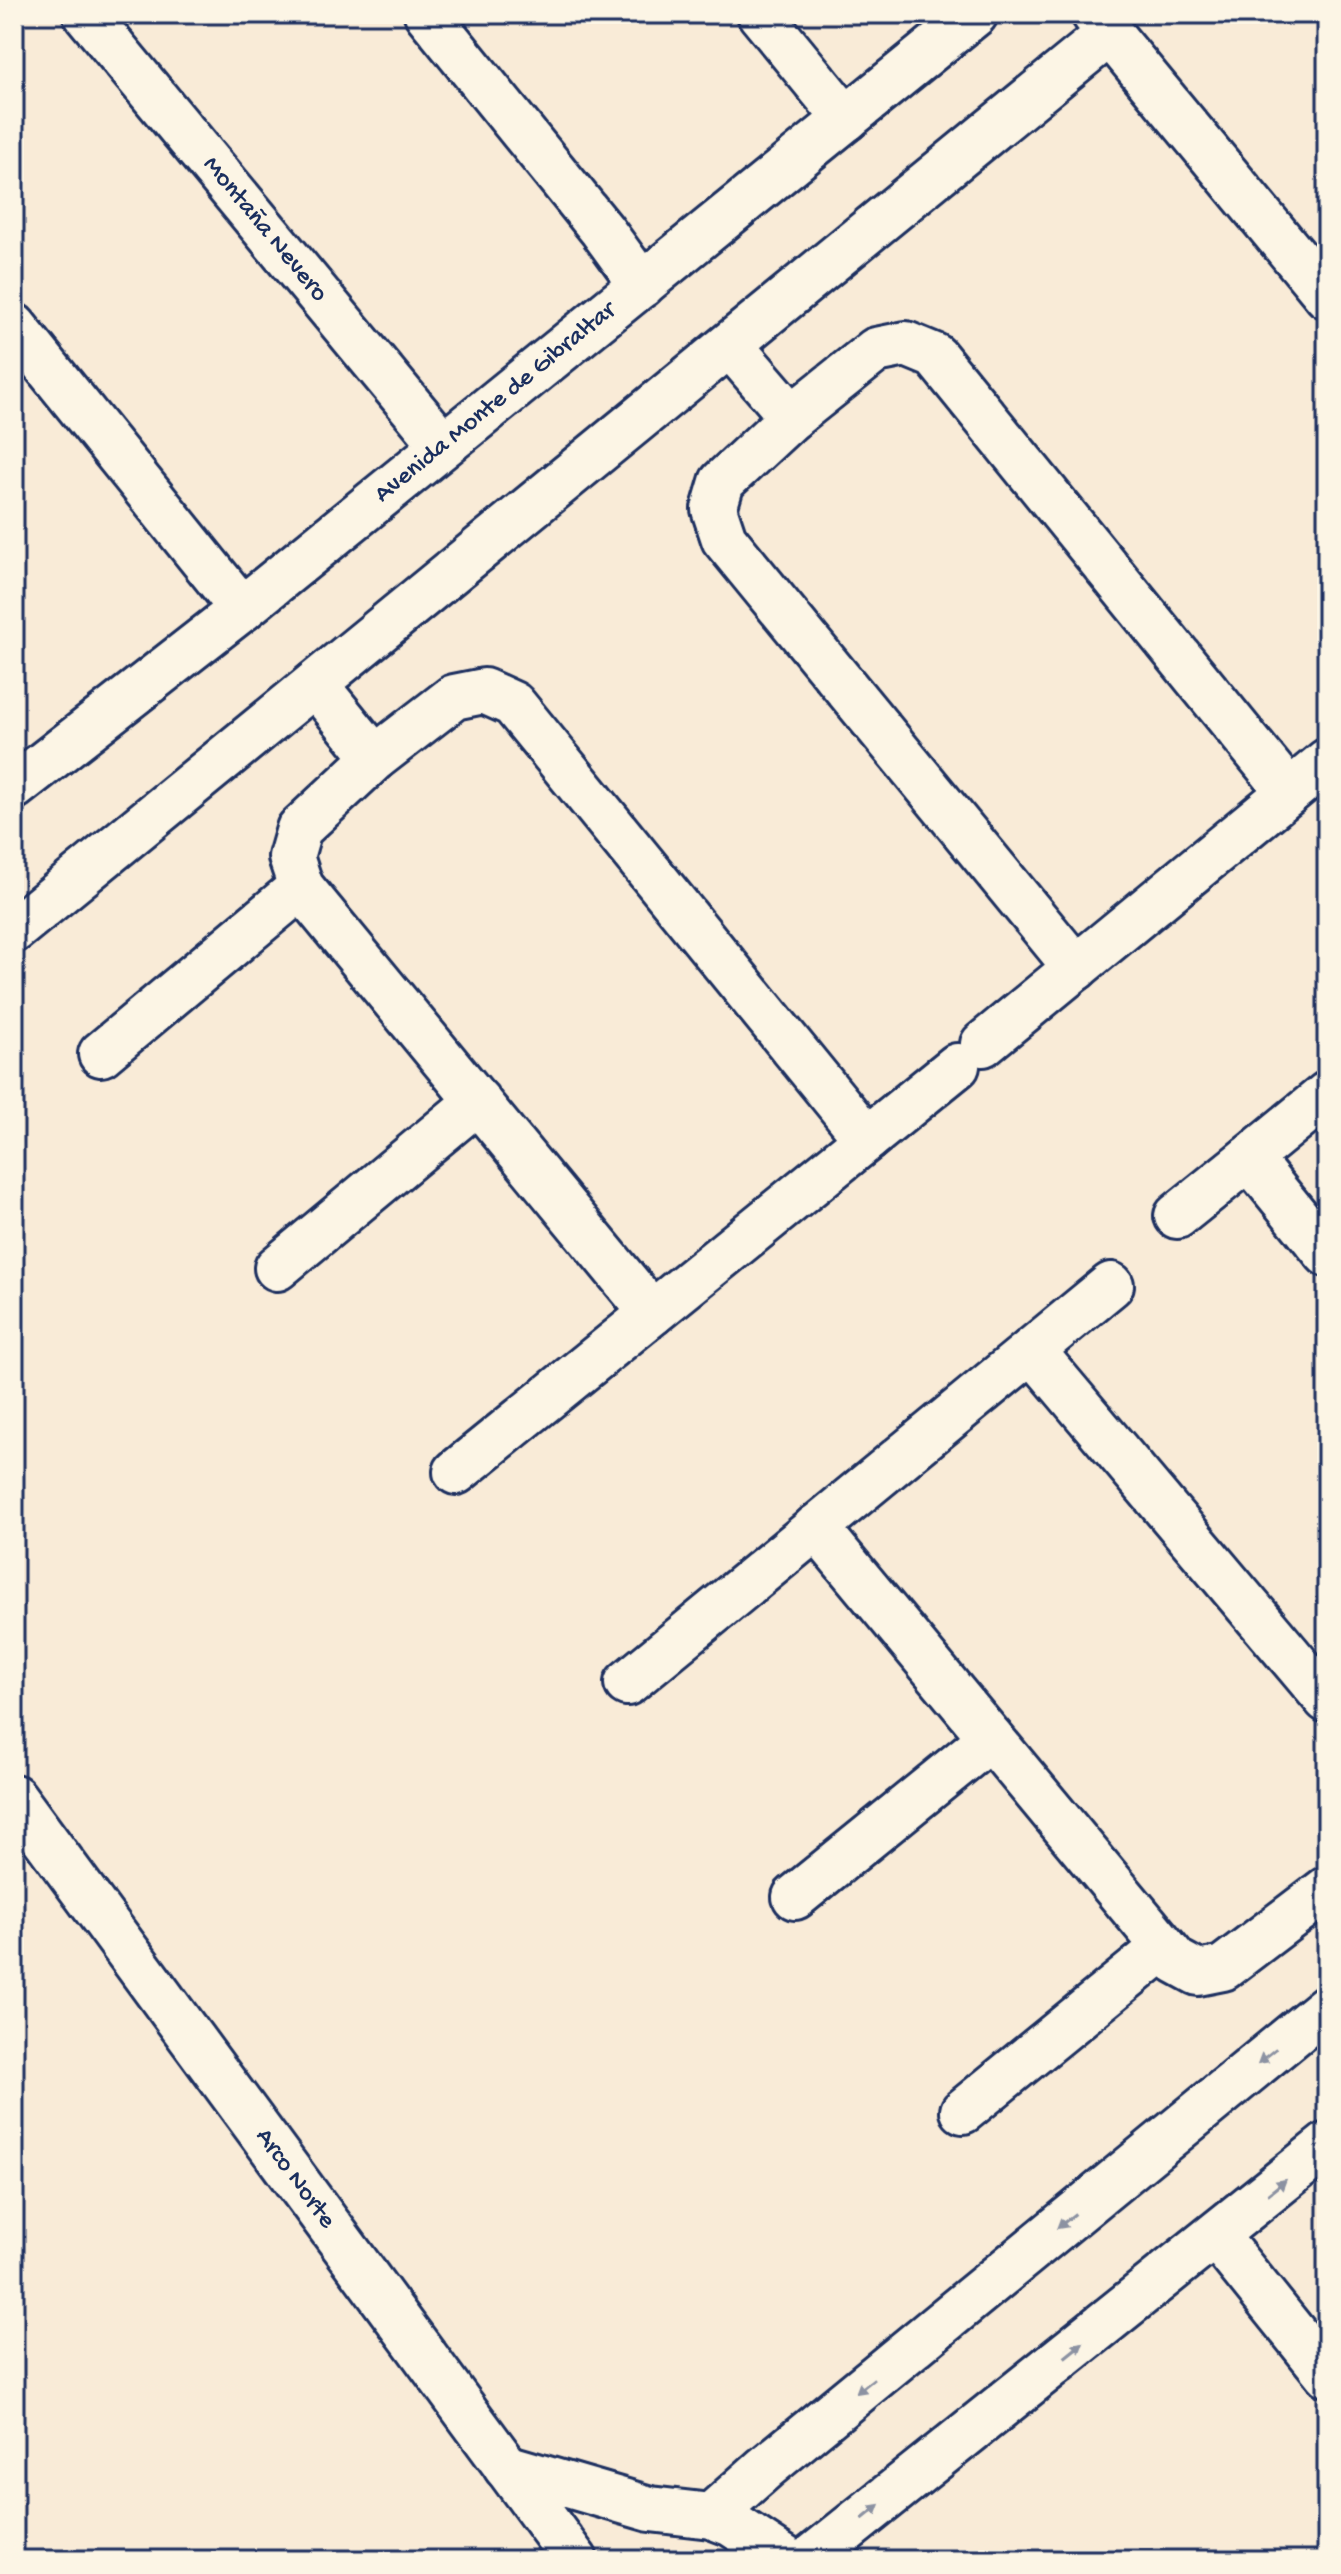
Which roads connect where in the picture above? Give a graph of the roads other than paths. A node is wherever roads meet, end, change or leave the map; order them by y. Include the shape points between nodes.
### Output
1 (86, 14) edge
2 (427, 14) edge
3 (760, 14) edge
4 (975, 14) edge
5 (1102, 24) edge
6 (846, 119) junction
7 (642, 285) junction
8 (1327, 296) edge
9 (14, 326) edge
10 (730, 345) junction
11 (792, 417) junction
12 (443, 445) junction
13 (242, 609) junction
14 (315, 684) junction
15 (375, 758) junction
16 (1327, 761) edge
17 (14, 787) edge
18 (1289, 792) junction
19 (301, 887) junction
20 (14, 930) edge
21 (1076, 968) junction
22 (101, 1054) dead end
23 (1327, 1094) edge
24 (478, 1101) junction
25 (867, 1139) junction
26 (1249, 1158) junction
27 (1177, 1216) dead end
28 (1327, 1254) edge
29 (277, 1268) dead end
30 (1111, 1285) dead end
31 (652, 1313) junction
32 (1032, 1350) junction
33 (456, 1472) dead end
34 (816, 1527) junction
35 (627, 1683) dead end
36 (1327, 1700) edge
37 (991, 1738) junction
38 (14, 1797) edge
39 (795, 1897) dead end
40 (1323, 1902) edge
41 (1164, 1947) junction
42 (1327, 2007) edge
43 (963, 2111) dead end
44 (1327, 2145) edge
45 (1229, 2252) junction
46 (1327, 2374) edge
47 (506, 2467) junction
48 (711, 2516) junction
49 (575, 2560) edge
50 (787, 2560) edge
51 (809, 2560) edge

1 - 12 street, Montaña Nevero
2 - 7 street
3 - 6 street
4 - 6 street, Avenida Monte de Gibraltar
5 - 8 street
5 - 10 street
6 - 7 street, Avenida Monte de Gibraltar
7 - 12 street, Avenida Monte de Gibraltar
9 - 13 street
10 - 11 street
10 - 14 street
11 - 18 street via 876,350 906,344 935,356
11 - 21 street via 722,482 714,509 724,539
12 - 13 street, Avenida Monte de Gibraltar
13 - 17 street, Avenida Monte de Gibraltar
14 - 15 street
14 - 20 street
15 - 19 street via 299,829 291,857
15 - 25 street via 454,697 484,691 513,704
16 - 18 street
18 - 21 street
19 - 22 street
19 - 24 street
21 - 25 street
23 - 26 street
24 - 29 street
24 - 31 street
25 - 31 street
26 - 27 street
26 - 28 street
30 - 32 street
31 - 33 street
32 - 34 street
32 - 36 street
34 - 35 street
34 - 37 street
37 - 39 street
37 - 41 street
38 - 47 street, Arco Norte
40 - 41 street via 1223,1968 1198,1973
41 - 43 street
42 -> 48 street
45 -> 44 street
45 - 46 street
51 -> 45 street
47 - 48 street via 650,2509
47 - 49 street, Arco Norte
48 - 50 street

